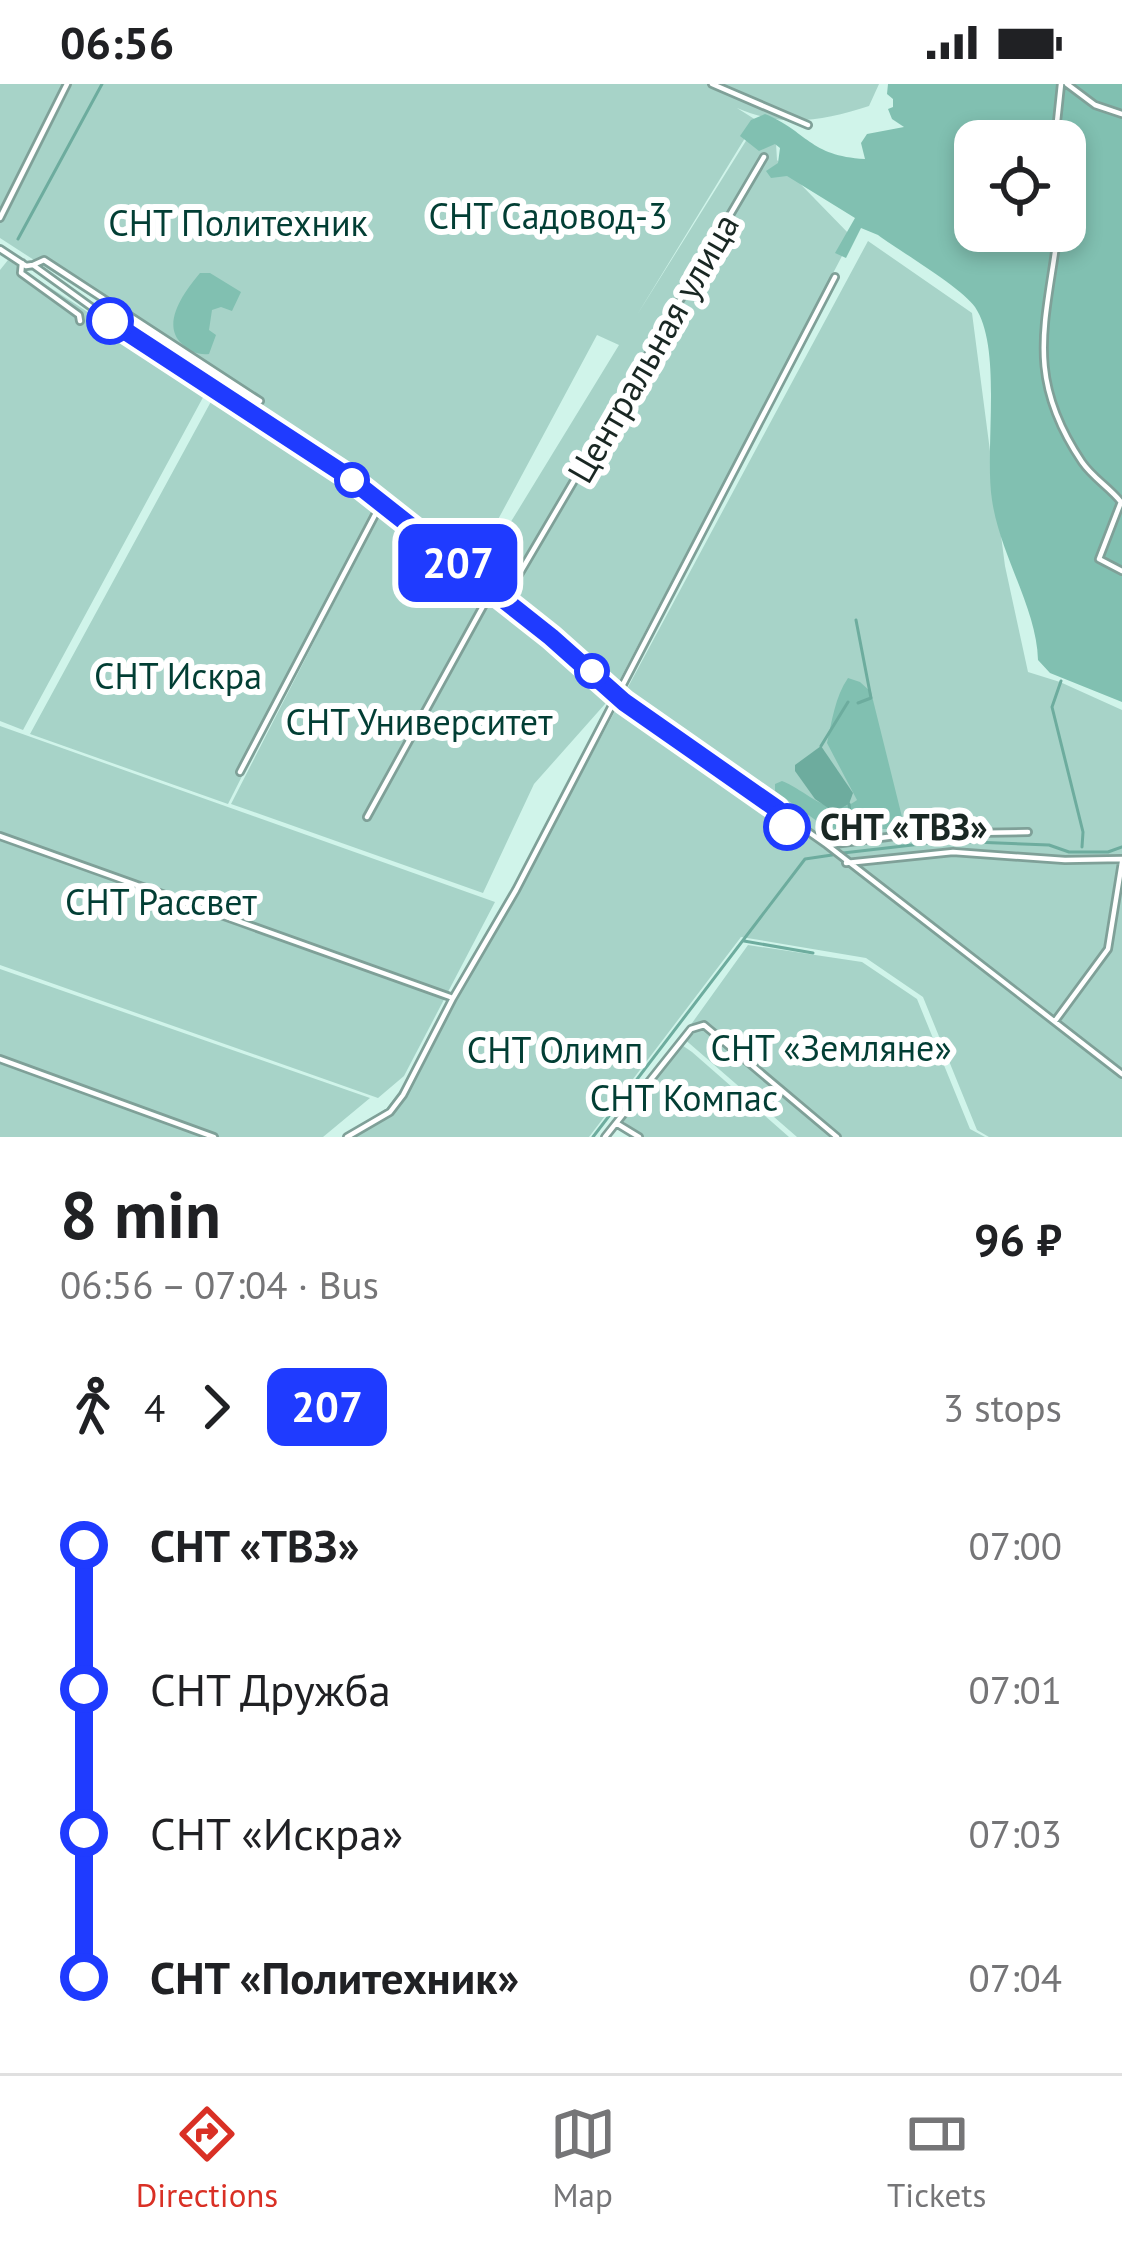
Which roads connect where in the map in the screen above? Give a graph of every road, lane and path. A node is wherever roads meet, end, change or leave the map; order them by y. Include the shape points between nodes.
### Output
1 (67, 84) edge
2 (712, 84) edge
3 (1064, 84) edge
4 (1122, 114) edge
5 (1058, 120) edge
6 (808, 125) dead end
7 (764, 157) dead end
8 (0, 218) edge
9 (0, 249) edge
10 (1054, 252) edge
11 (22, 263) junction
12 (33, 265) junction
13 (835, 277) dead end
14 (80, 321) dead end
15 (260, 401) dead end
16 (385, 505) junction
17 (1122, 572) edge
18 (492, 590) junction
19 (504, 600) junction
20 (617, 692) junction
21 (240, 772) dead end
22 (367, 817) dead end
23 (1028, 832) dead end
24 (0, 836) edge
25 (827, 845) junction
26 (1122, 860) edge
27 (845, 862) junction
28 (453, 998) junction
29 (1055, 1022) junction
30 (0, 1059) edge
31 (1122, 1074) edge
32 (616, 1123) junction
33 (214, 1137) edge
34 (347, 1137) edge
35 (605, 1137) edge
36 (639, 1137) edge
37 (836, 1137) edge

1 - 8 street
2 - 6 street
3 - 4 street
3 - 5 street
7 - 19 street, Центральная улица
9 - 11 street
10 - 17 street via 1042,319 1047,389 1084,465 1120,502 1099,559
11 - 12 street
11 - 14 street via 21,273
12 - 15 street via 44,260
12 - 16 street
13 - 20 street
16 - 18 street
16 - 21 street
18 - 19 street
18 - 22 street
19 - 20 street
20 - 25 street
20 - 28 street
23 - 25 street
24 - 28 street
25 - 27 street
26 - 27 street via 953,851
26 - 29 street via 1108,949
27 - 29 street
28 - 34 street via 403,1095
29 - 31 street
30 - 33 street
32 - 35 street
32 - 36 street
32 - 37 street via 693,1026 704,1025

